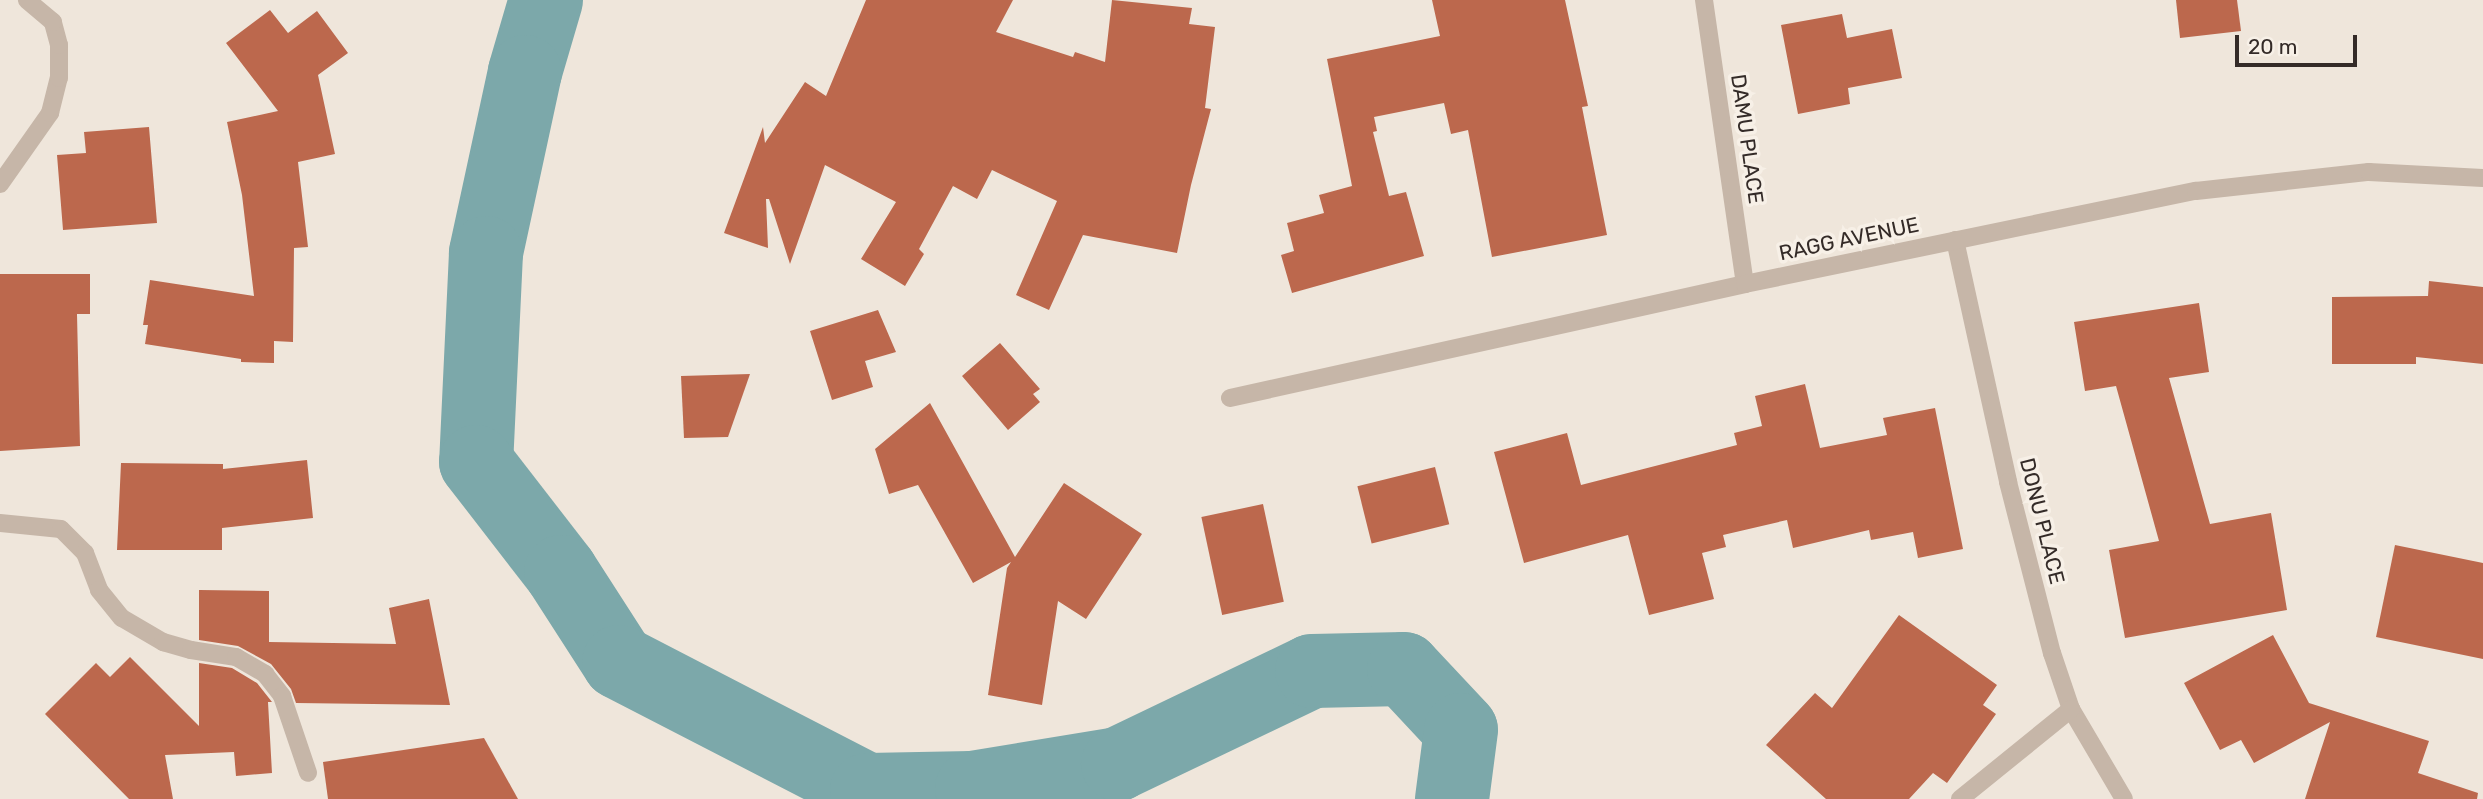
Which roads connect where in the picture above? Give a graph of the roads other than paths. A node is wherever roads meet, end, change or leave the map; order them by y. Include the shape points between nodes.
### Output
1 (27, 0) edge
2 (1704, 0) edge
3 (2483, 178) edge
4 (0, 184) edge
5 (1955, 240) junction
6 (1745, 284) junction
7 (1230, 398) dead end
8 (0, 523) edge
9 (2071, 709) junction
10 (308, 774) dead end
11 (1960, 799) edge
12 (2124, 799) edge

1 - 4 street via 52,22 59,45 59,78 50,113
2 - 6 street, DAMU PLACE
3 - 5 street, RAGG AVENUE via 2369,172 2196,191
5 - 6 street, RAGG AVENUE
5 - 9 street, DONU PLACE via 2008,482
6 - 7 street, RAGG AVENUE
8 - 10 street via 61,529 85,554 99,590 122,618 163,642 236,657 265,674 282,696
9 - 11 street
9 - 12 street, DONU PLACE

